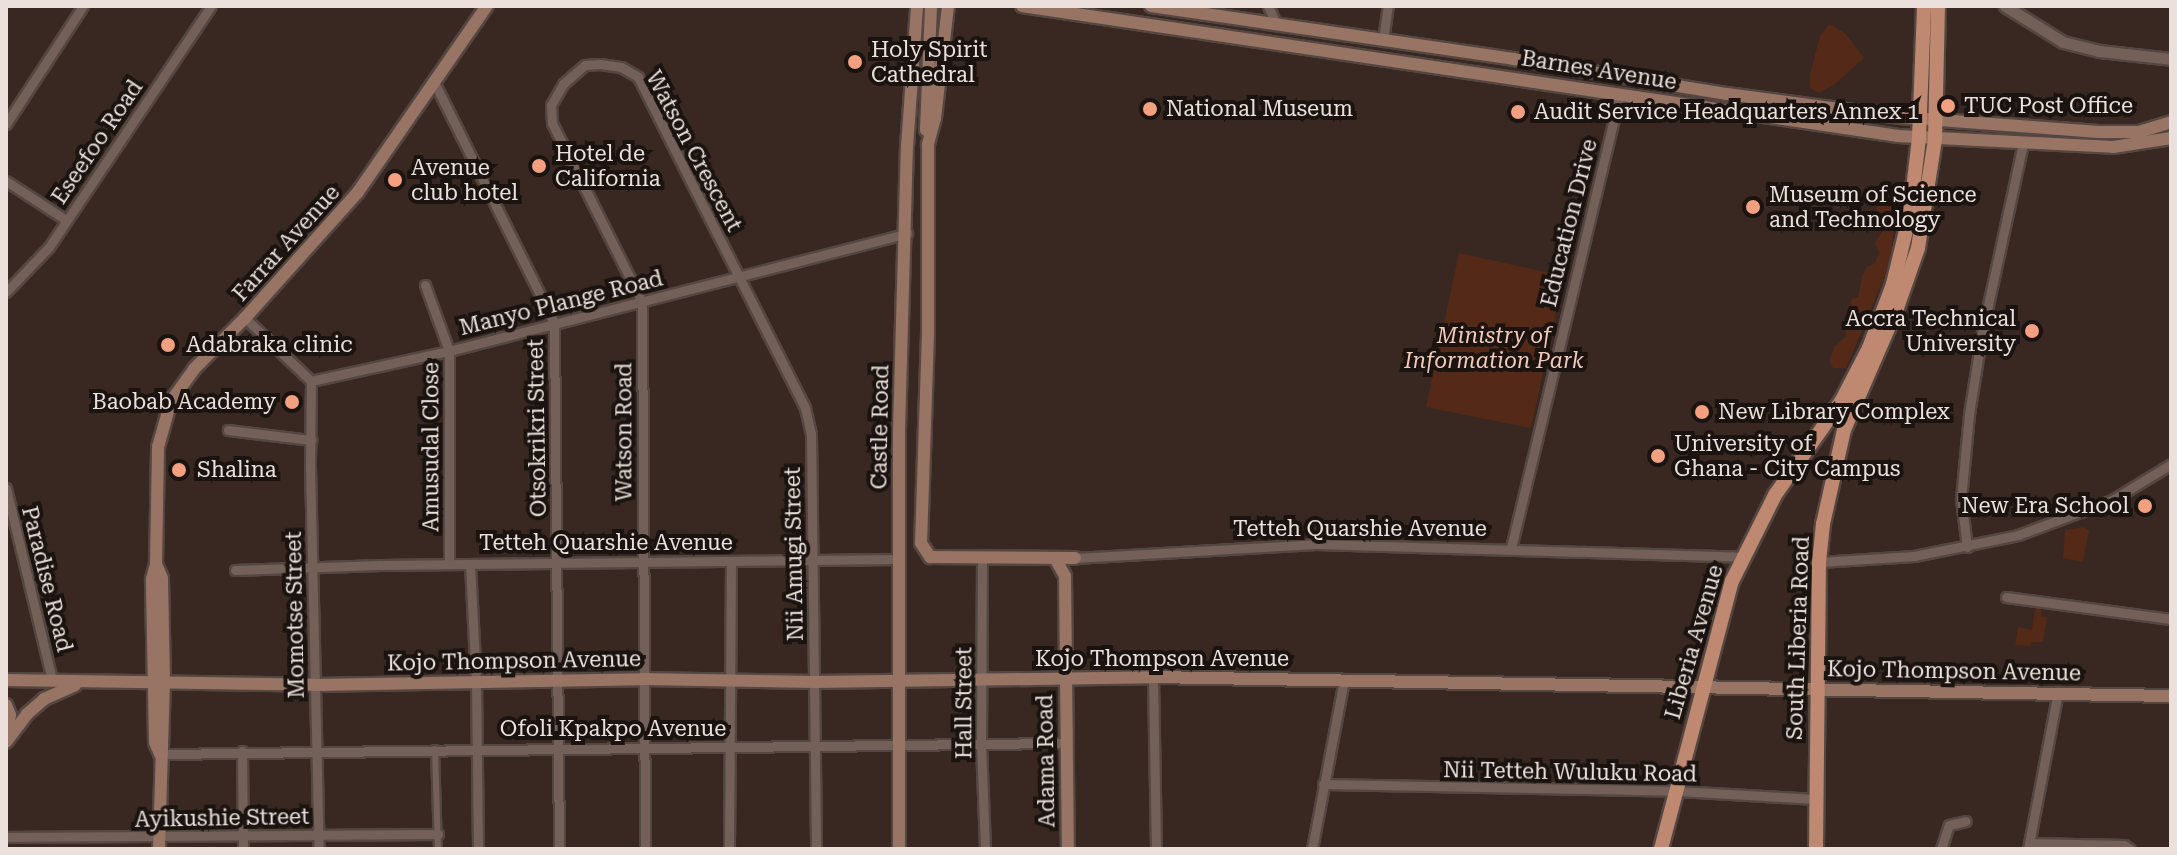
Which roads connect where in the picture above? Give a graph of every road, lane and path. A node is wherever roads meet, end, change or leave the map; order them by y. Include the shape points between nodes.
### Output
1 (83, 6) edge
2 (211, 6) edge
3 (487, 6) edge
4 (916, 6) edge
5 (931, 6) edge
6 (958, 6) edge
7 (1022, 6) edge
8 (1151, 6) edge
9 (1268, 6) edge
10 (1388, 6) edge
11 (1924, 6) edge
12 (1938, 6) edge
13 (2005, 6) edge
14 (947, 12) edge
15 (1277, 25) junction
16 (1383, 40) junction
17 (2171, 59) edge
18 (435, 84) junction
19 (1620, 94) junction
20 (1929, 120) junction
21 (2171, 122) edge
22 (6, 124) edge
23 (2171, 138) edge
24 (1927, 139) junction
25 (2023, 144) junction
26 (928, 145) junction
27 (6, 181) edge
28 (66, 220) junction
29 (907, 233) junction
30 (740, 274) junction
31 (425, 285) dead end
32 (6, 292) edge
33 (642, 302) junction
34 (245, 318) junction
35 (554, 323) junction
36 (449, 351) junction
37 (311, 381) junction
38 (1829, 421) junction
39 (228, 430) dead end
40 (899, 430) junction
41 (1844, 430) junction
42 (924, 431) junction
43 (311, 440) junction
44 (2171, 464) edge
45 (6, 488) edge
46 (1967, 547) junction
47 (1511, 548) junction
48 (930, 557) joint
49 (982, 557) junction
50 (1742, 557) junction
51 (1055, 558) junction
52 (1075, 558) junction
53 (898, 559) junction
54 (812, 560) junction
55 (643, 562) junction
56 (731, 562) junction
57 (1819, 562) junction
58 (556, 563) junction
59 (449, 564) junction
60 (470, 564) junction
61 (313, 568) junction
62 (235, 570) dead end
63 (1065, 576) junction
64 (2006, 597) dead end
65 (2171, 619) edge
66 (1065, 677) junction
67 (1153, 677) junction
68 (52, 679) junction
69 (643, 679) junction
70 (899, 679) junction
71 (982, 679) junction
72 (1344, 679) junction
73 (6, 680) edge
74 (159, 681) junction
75 (559, 681) junction
76 (731, 681) junction
77 (86, 682) junction
78 (476, 682) junction
79 (815, 682) junction
80 (315, 685) junction
81 (1701, 688) junction
82 (1817, 688) junction
83 (2058, 692) junction
84 (2171, 696) edge
85 (6, 705) edge
86 (6, 739) edge
87 (1066, 743) junction
88 (900, 744) junction
89 (981, 744) junction
90 (729, 746) junction
91 (645, 747) junction
92 (816, 747) junction
93 (477, 748) junction
94 (559, 748) junction
95 (435, 749) junction
96 (242, 751) junction
97 (318, 753) junction
98 (160, 754) junction
99 (1323, 784) junction
100 (1678, 791) junction
101 (1816, 799) junction
102 (1966, 821) dead end
103 (438, 834) junction
104 (242, 835) junction
105 (319, 835) junction
106 (6, 837) edge
107 (159, 843) edge
108 (2028, 846) edge
109 (243, 849) edge
110 (319, 849) edge
111 (438, 849) edge
112 (478, 849) edge
113 (559, 849) edge
114 (645, 849) edge
115 (729, 849) edge
116 (816, 849) edge
117 (899, 849) edge
118 (985, 849) edge
119 (1068, 849) edge
120 (1156, 849) edge
121 (1312, 849) edge
122 (1661, 849) edge
123 (1816, 849) edge
124 (1941, 849) edge
125 (2130, 849) edge

1 - 22 street
2 - 28 street, Eseefoo Road
3 - 18 main road, Farrar Avenue
4 - 29 main road, Castle Road
5 - 26 main road
6 - 14 main road
7 - 19 main road, Barnes Avenue
8 - 15 main road, Barnes Avenue
9 - 15 street
10 - 16 street
11 - 20 main road, Liberia Avenue
12 - 20 main road, Liberia Avenue
13 - 17 street via 2063,42
14 - 26 main road, Castle Road
15 - 16 main road, Barnes Avenue
16 - 20 main road, Barnes Avenue
18 - 34 main road, Farrar Avenue via 358,192
18 - 35 street, Otsokrikri Street
19 - 24 main road, Barnes Avenue
19 - 47 street, Education Drive
20 - 21 main road, Barnes Avenue via 2098,132 2139,132
20 - 24 main road, Liberia Avenue
23 - 25 main road, Barnes Avenue via 2113,147
24 - 25 main road, Barnes Avenue
24 - 38 main road, Liberia Avenue via 1893,284 1869,348
24 - 41 main road, Liberia Avenue via 1918,248
25 - 46 street via 1968,425 1961,499
26 - 42 main road, Castle Road
27 - 28 street
28 - 32 street, Eseefoo Road via 31,270
29 - 30 street, Manyo Plange Road
29 - 40 main road, Castle Road
30 - 33 street, Manyo Plange Road
30 - 33 street, Watson Crescent via 638,77 621,67 585,65 563,84 551,105 552,123
30 - 54 street, Nii Amugi Street via 805,408 811,434
31 - 36 street, Amusudal Close
33 - 35 street, Manyo Plange Road
33 - 55 street, Watson Road
34 - 37 street
34 - 74 main road, Farrar Avenue via 183,383 161,425
35 - 36 street, Manyo Plange Road
35 - 58 street, Otsokrikri Street
36 - 37 street, Manyo Plange Road
36 - 59 street, Amusudal Close
37 - 43 street, Momotse Street
38 - 41 main road
38 - 50 main road, Liberia Avenue via 1775,495
39 - 43 street
40 - 42 main road
40 - 53 main road, Castle Road
41 - 57 main road, South Liberia Road
42 - 48 main road, Castle Road via 921,543
43 - 61 street, Momotse Street
44 - 46 street via 2112,500 2018,535
45 - 68 street, Paradise Road
46 - 57 street
47 - 50 street, Tetteh Quarshie Avenue
47 - 52 street, Tetteh Quarshie Avenue via 1316,544
48 - 49 main road, Tetteh Quarshie Avenue
49 - 51 main road, Tetteh Quarshie Avenue
49 - 71 street, Hall Street
50 - 81 main road, Liberia Avenue
51 - 52 main road, Tetteh Quarshie Avenue
51 - 63 main road, Adama Road
52 - 63 main road, Adama Road
53 - 54 street, Tetteh Quarshie Avenue
53 - 70 main road, Castle Road
54 - 56 street, Tetteh Quarshie Avenue
54 - 79 street, Nii Amugi Street
55 - 56 street, Tetteh Quarshie Avenue
55 - 58 street, Tetteh Quarshie Avenue
55 - 69 street, Watson Road
56 - 76 street
57 - 82 main road, South Liberia Road
58 - 60 street, Tetteh Quarshie Avenue
58 - 75 street, Otsokrikri Street
59 - 60 street, Tetteh Quarshie Avenue
59 - 61 street, Tetteh Quarshie Avenue
60 - 78 street
61 - 62 street, Tetteh Quarshie Avenue
61 - 80 street, Momotse Street
63 - 66 main road, Adama Road
64 - 65 street
66 - 67 main road, Kojo Thompson Avenue
66 - 71 main road, Kojo Thompson Avenue
66 - 87 main road, Adama Road
67 - 72 main road, Kojo Thompson Avenue
67 - 120 street
68 - 73 main road
68 - 77 main road
69 - 75 main road, Kojo Thompson Avenue
69 - 76 main road, Kojo Thompson Avenue
69 - 91 street, Watson Road
70 - 71 main road, Kojo Thompson Avenue
70 - 79 main road, Kojo Thompson Avenue
70 - 88 main road, Castle Road
71 - 89 street, Hall Street
72 - 81 main road, Kojo Thompson Avenue
72 - 99 street
74 - 77 main road, Kojo Thompson Avenue
74 - 80 main road, Kojo Thompson Avenue
74 - 98 main road, Farrar Avenue via 155,742
75 - 78 main road, Kojo Thompson Avenue
75 - 94 street, Otsokrikri Street
76 - 79 main road, Kojo Thompson Avenue
76 - 90 street
77 - 86 main road via 44,699
78 - 80 main road, Kojo Thompson Avenue
78 - 93 street
79 - 92 street, Nii Amugi Street
80 - 97 street, Momotse Street
81 - 82 main road, Kojo Thompson Avenue
81 - 100 main road, Liberia Avenue
82 - 83 main road, Kojo Thompson Avenue
82 - 101 main road, South Liberia Road
83 - 84 main road, Kojo Thompson Avenue
83 - 108 street
85 - 86 main road
87 - 89 street, Ofoli Kpakpo Avenue
87 - 119 main road, Adama Road
88 - 89 street, Ofoli Kpakpo Avenue
88 - 92 street, Ofoli Kpakpo Avenue
88 - 117 main road, Castle Road
89 - 118 street, Hall Street
90 - 91 street, Ofoli Kpakpo Avenue
90 - 92 street, Ofoli Kpakpo Avenue
90 - 115 street
91 - 94 street, Ofoli Kpakpo Avenue
91 - 114 street, Watson Road
92 - 116 street, Nii Amugi Street
93 - 94 street, Ofoli Kpakpo Avenue
93 - 95 street, Ofoli Kpakpo Avenue
93 - 112 street
94 - 113 street, Otsokrikri Street
95 - 97 street, Ofoli Kpakpo Avenue
95 - 103 street
96 - 97 street, Ofoli Kpakpo Avenue
96 - 98 street, Ofoli Kpakpo Avenue
96 - 104 street
97 - 105 street, Momotse Street
98 - 107 main road, Farrar Avenue
99 - 100 street, Nii Tetteh Wuluku Road
99 - 121 street
100 - 101 street, Nii Tetteh Wuluku Road
100 - 122 main road, Liberia Avenue
101 - 123 main road, South Liberia Road
102 - 124 street via 1949,825
103 - 105 street, Ayikushie Street
103 - 111 street
104 - 105 street, Ayikushie Street
104 - 107 street, Ayikushie Street
104 - 109 street
105 - 110 street, Momotse Street
106 - 107 street, Ayikushie Street
108 - 125 street

